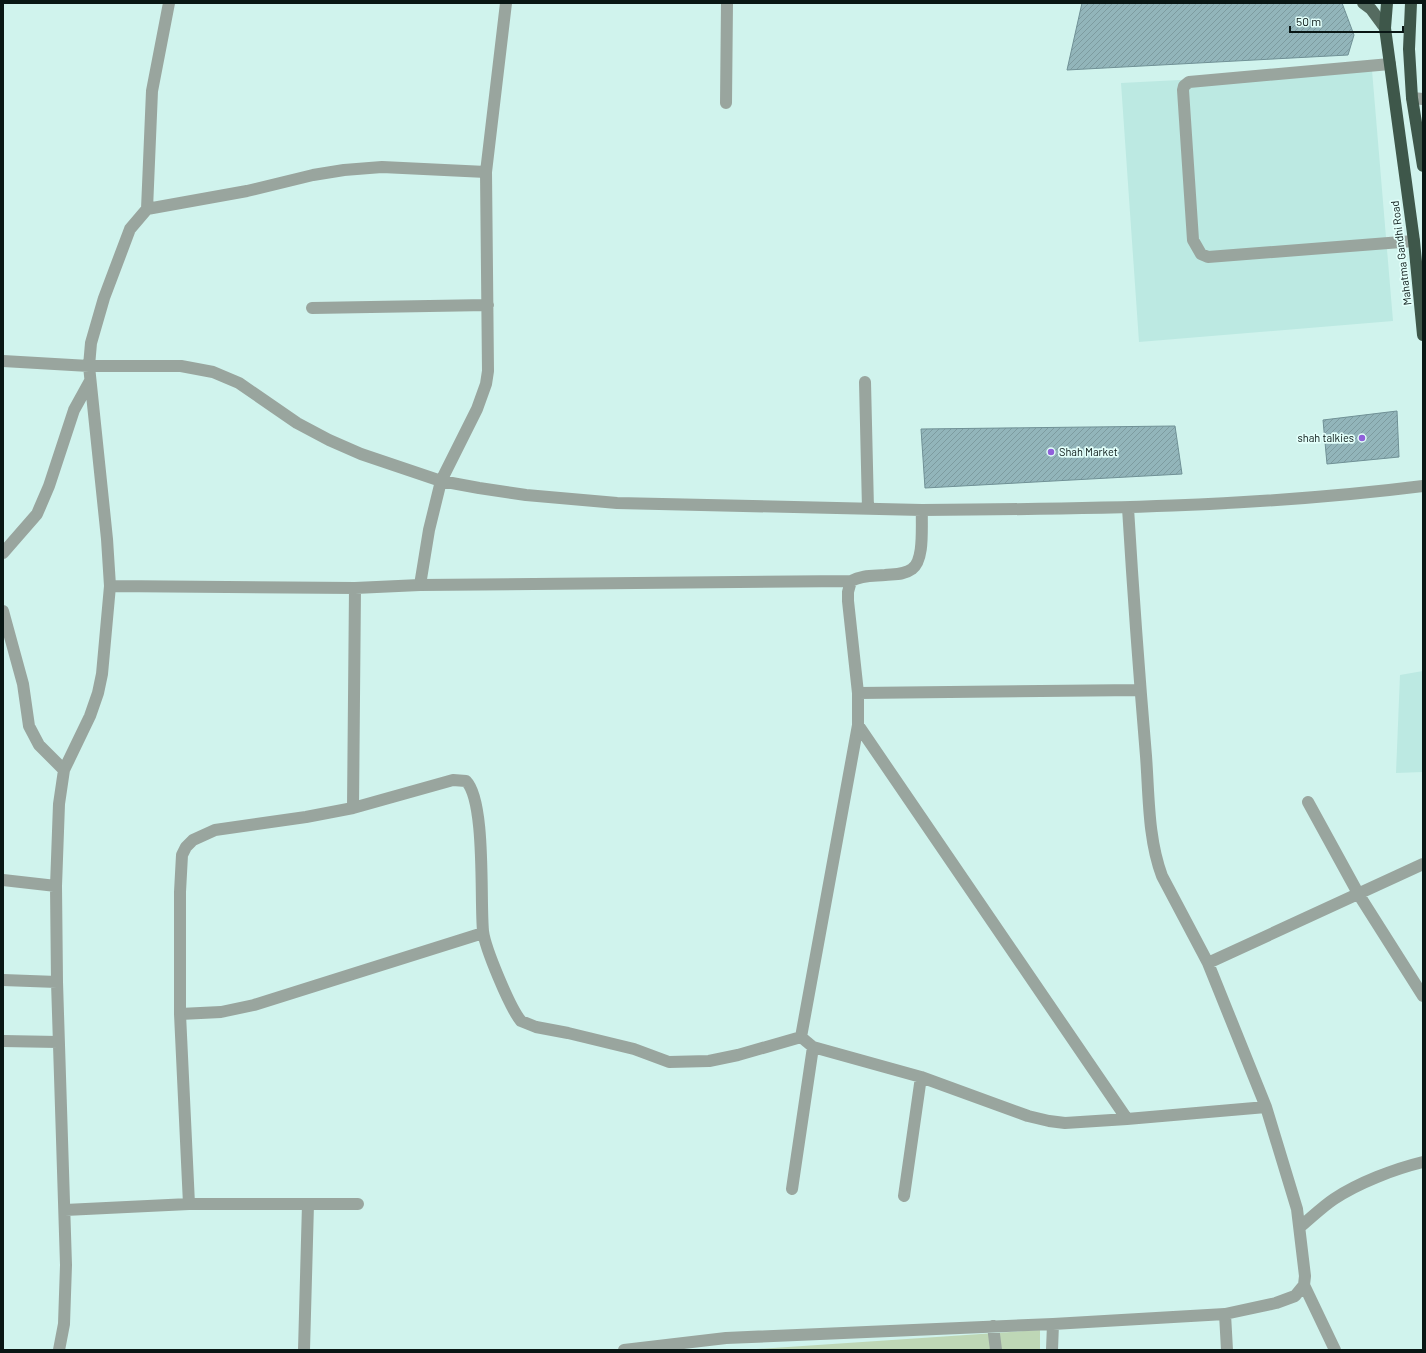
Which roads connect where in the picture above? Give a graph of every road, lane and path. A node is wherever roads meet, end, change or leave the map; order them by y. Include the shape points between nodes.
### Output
1 (169, 3) edge
2 (506, 3) edge
3 (727, 3) edge
4 (1363, 3) edge
5 (1387, 3) edge
6 (1411, 3) edge
7 (1384, 28) junction
8 (1390, 64) junction
9 (1417, 99) edge
10 (726, 103) dead end
11 (1423, 166) edge
12 (486, 172) junction
13 (147, 209) junction
14 (1414, 241) junction
15 (488, 304) junction
16 (312, 308) dead end
17 (1423, 335) edge
18 (3, 361) edge
19 (89, 366) junction
20 (90, 381) junction
21 (865, 382) dead end
22 (441, 481) junction
23 (1423, 486) edge
24 (868, 508) junction
25 (1128, 508) junction
26 (922, 510) junction
27 (3, 553) edge
28 (851, 581) junction
29 (420, 585) junction
30 (110, 586) junction
31 (355, 588) junction
32 (3, 611) edge
33 (9, 651) edge
34 (1140, 690) junction
35 (858, 693) junction
36 (858, 725) junction
37 (64, 770) junction
38 (1308, 802) dead end
39 (353, 808) junction
40 (1423, 864) edge
41 (3, 880) edge
42 (56, 886) junction
43 (1359, 894) junction
44 (483, 933) junction
45 (1208, 963) junction
46 (3, 980) edge
47 (57, 982) junction
48 (1423, 996) edge
49 (180, 1014) junction
50 (801, 1037) junction
51 (3, 1041) edge
52 (58, 1042) junction
53 (813, 1047) junction
54 (921, 1077) junction
55 (1266, 1107) junction
56 (1127, 1119) junction
57 (1423, 1162) edge
58 (792, 1189) dead end
59 (904, 1196) dead end
60 (189, 1204) junction
61 (308, 1204) junction
62 (358, 1204) dead end
63 (65, 1210) junction
64 (1300, 1227) junction
65 (1304, 1285) junction
66 (1225, 1314) junction
67 (1053, 1324) junction
68 (994, 1326) junction
69 (59, 1350) edge
70 (304, 1350) edge
71 (624, 1350) edge
72 (996, 1350) edge
73 (1052, 1350) edge
74 (1227, 1350) edge
75 (1334, 1350) edge

1 - 13 street via 152,91
2 - 12 street
3 - 10 street
4 - 7 main road via 1371,9
5 - 7 highway, Mahatma Gandhi Road
6 - 9 highway via 1409,49
7 - 8 highway, Mahatma Gandhi Road
8 - 14 highway, Mahatma Gandhi Road
8 - 14 street via 1186,84 1183,90 1193,240 1201,254 1208,257
9 - 11 highway
12 - 13 street via 382,167 344,170
12 - 15 street
13 - 19 street via 130,229 104,298 91,343
14 - 17 highway, Mahatma Gandhi Road
15 - 16 street
15 - 22 street via 486,384 477,409
18 - 19 street
19 - 20 street
19 - 22 street via 181,366 213,372 238,383 296,423 329,440 361,454
20 - 27 street via 74,410 37,514
20 - 30 street
21 - 24 street
22 - 24 street via 581,501 656,505
22 - 29 street via 429,530
23 - 25 street via 1260,502
24 - 26 street
25 - 26 street
25 - 34 street
26 - 28 street via 920,553 912,569 900,574 860,577
28 - 29 street
28 - 35 street via 848,601
29 - 31 street
30 - 31 street
30 - 37 street via 98,693
31 - 39 street
32 - 33 street
33 - 37 street via 23,684 29,726 33,736 38,745
34 - 35 street
34 - 45 street via 1158,864
35 - 36 street
36 - 50 street
36 - 56 street
37 - 42 street via 59,804
38 - 43 street
39 - 44 street via 453,780 466,781 472,789 479,825
39 - 49 street via 215,830 193,840 186,847 182,855 180,892
40 - 43 street
41 - 42 street
42 - 47 street
43 - 45 street
43 - 48 street
44 - 49 street via 254,1005 221,1012
44 - 50 street via 494,966 518,1018 527,1024 634,1049 669,1062 709,1061
45 - 55 street
46 - 47 street
47 - 52 street
49 - 60 street
50 - 53 street
51 - 52 street
52 - 63 street
53 - 54 street
53 - 58 street
54 - 56 street via 1039,1119 1065,1122
54 - 59 street
55 - 56 street
55 - 64 street
57 - 64 street via 1347,1192
60 - 61 street
60 - 63 street
61 - 62 street
61 - 70 street
63 - 69 street via 64,1324
64 - 65 street via 1306,1276
65 - 66 street via 1295,1296 1276,1303
65 - 75 street
66 - 67 street
66 - 74 street
67 - 68 street
67 - 73 street
68 - 71 street via 726,1338
68 - 72 street

